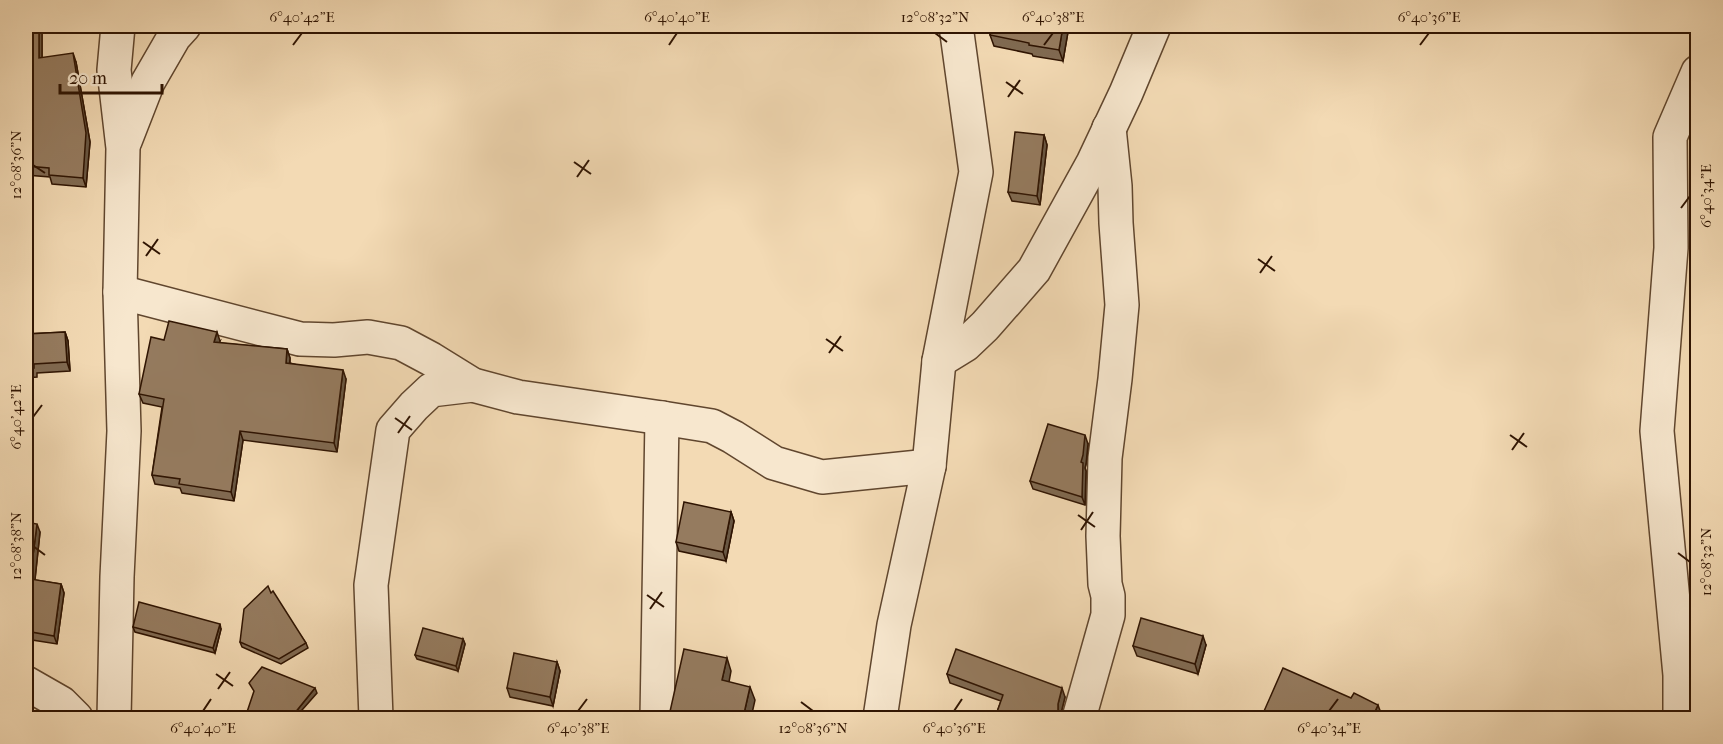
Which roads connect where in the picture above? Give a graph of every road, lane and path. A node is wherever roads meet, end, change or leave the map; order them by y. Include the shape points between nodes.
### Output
1 (118, 26) edge
2 (184, 26) edge
3 (956, 26) edge
4 (1154, 26) edge
5 (1698, 72) edge
6 (1109, 128) junction
7 (123, 148) junction
8 (120, 292) junction
9 (939, 361) junction
10 (473, 385) junction
11 (662, 418) junction
12 (929, 466) junction
13 (26, 683) edge
14 (76, 718) edge
15 (114, 718) edge
16 (376, 718) edge
17 (657, 718) edge
18 (880, 718) edge
19 (1079, 718) edge
20 (1680, 718) edge

1 - 7 street via 114,70
2 - 7 street via 148,82
3 - 9 street via 976,172
4 - 6 street
5 - 20 street via 1670,137 1671,248 1657,431 1680,675
6 - 9 street via 1034,270 985,326 965,345
6 - 19 street via 1122,304 1105,458 1103,536 1108,615
7 - 8 street
8 - 10 street via 300,339 368,337 401,343
8 - 15 street via 124,432
9 - 12 street
10 - 11 street via 518,397
10 - 16 street via 431,390 393,430 371,585
11 - 12 street via 712,426 774,463 822,477
11 - 17 street
12 - 18 street via 894,625
13 - 14 street via 61,703

